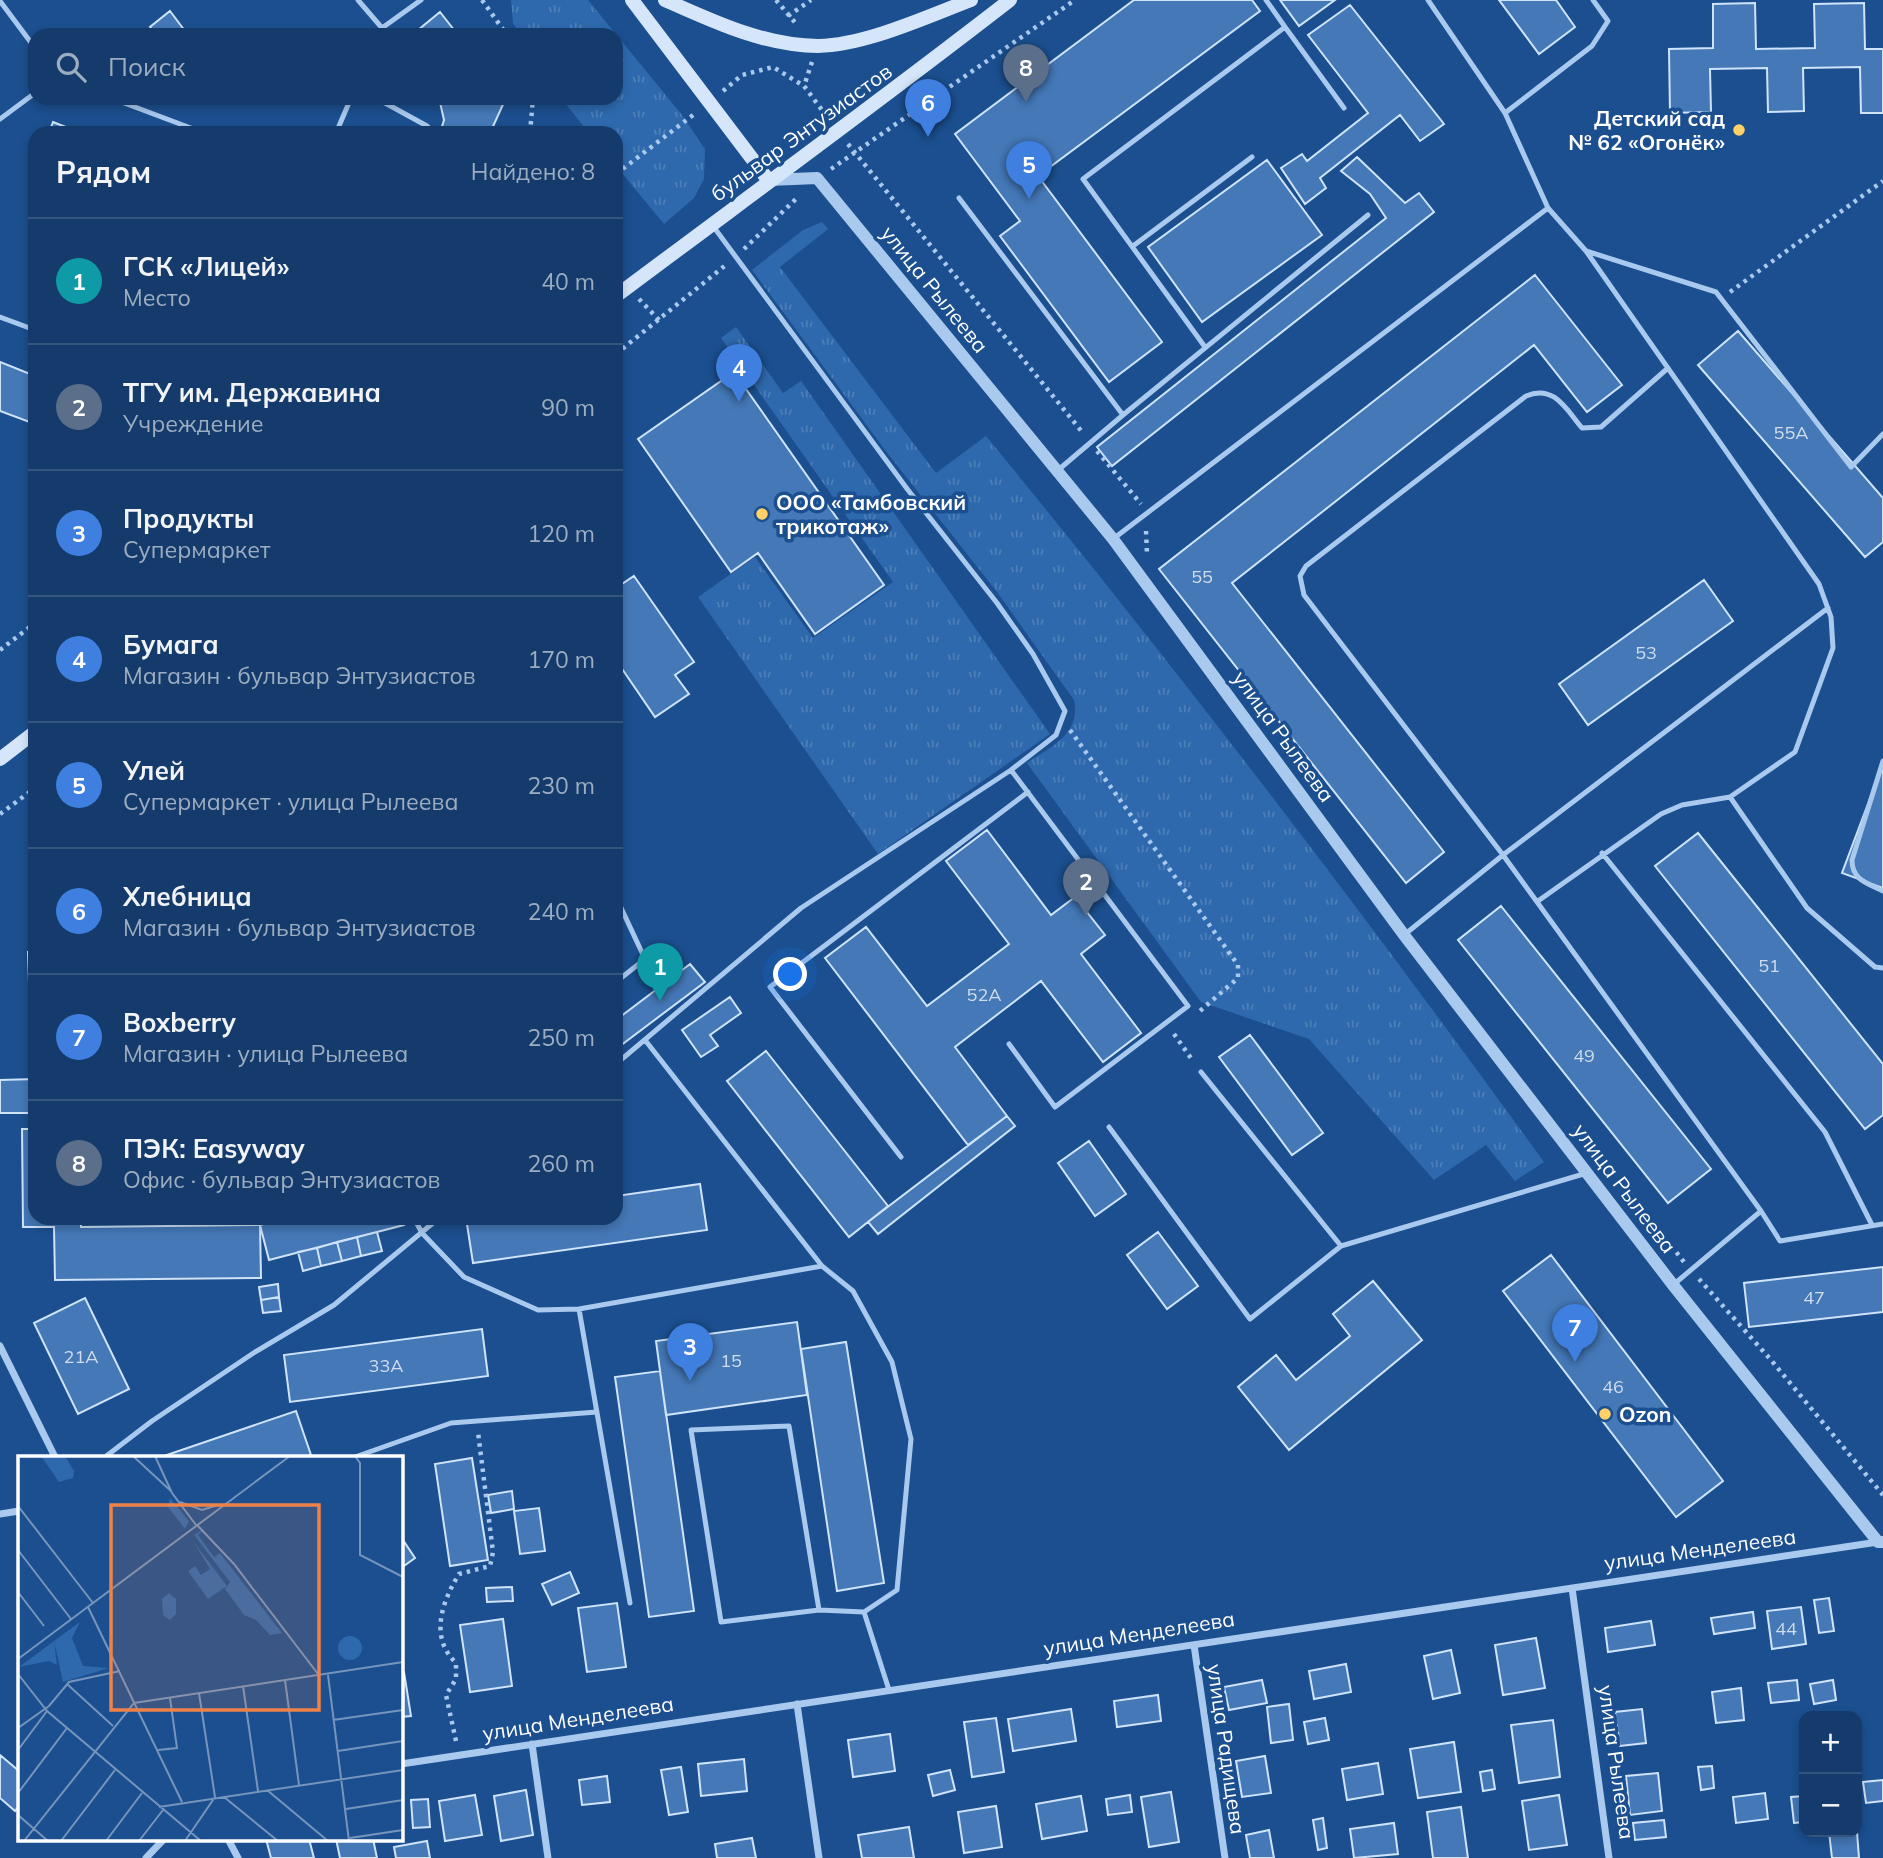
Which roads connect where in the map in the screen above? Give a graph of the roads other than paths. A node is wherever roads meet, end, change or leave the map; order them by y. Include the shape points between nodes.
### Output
1 (358, 0) edge
2 (421, 0) edge
3 (632, 0) edge
4 (665, 0) edge
5 (971, 0) edge
6 (1010, 0) edge
7 (1266, 0) edge
8 (1428, 0) edge
9 (1593, 0) edge
10 (0, 1) edge
11 (1285, 27) junction
12 (382, 28) joint
13 (28, 39) edge
14 (28, 98) edge
15 (130, 105) edge
16 (348, 105) edge
17 (389, 105) edge
18 (1343, 108) dead end
19 (1505, 113) junction
20 (0, 120) edge
21 (185, 126) edge
22 (339, 126) edge
23 (428, 126) edge
24 (1252, 157) dead end
25 (769, 181) junction
26 (959, 198) dead end
27 (1548, 208) junction
28 (1368, 215) dead end
29 (712, 224) junction
30 (1133, 246) junction
31 (1586, 251) junction
32 (623, 291) edge
33 (0, 317) edge
34 (28, 327) edge
35 (1205, 347) junction
36 (1668, 368) junction
37 (1123, 415) junction
38 (1883, 434) edge
39 (1057, 471) junction
40 (1113, 539) junction
41 (1828, 608) junction
42 (28, 738) edge
43 (0, 759) edge
44 (1883, 761) edge
45 (1011, 770) junction
46 (1028, 792) junction
47 (1730, 797) junction
48 (1602, 853) junction
49 (1503, 855) junction
50 (1883, 891) edge
51 (1538, 901) junction
52 (623, 912) edge
53 (1404, 935) junction
54 (1883, 968) edge
55 (623, 977) edge
56 (645, 1040) junction
57 (1009, 1044) dead end
58 (623, 1058) edge
59 (1201, 1072) road end
60 (1109, 1127) dead end
61 (901, 1157) dead end
62 (1587, 1173) junction
63 (1761, 1211) junction
64 (1883, 1224) edge
65 (418, 1225) edge
66 (431, 1225) edge
67 (1872, 1225) junction
68 (422, 1233) junction
69 (1341, 1246) junction
70 (822, 1266) junction
71 (1673, 1285) junction
72 (579, 1309) junction
73 (0, 1346) edge
74 (597, 1412) junction
75 (55, 1456) edge
76 (106, 1456) edge
77 (358, 1456) edge
78 (18, 1511) edge
79 (0, 1514) edge
80 (1881, 1542) edge
81 (1572, 1588) junction
82 (629, 1603) dead end
83 (819, 1610) junction
84 (864, 1612) junction
85 (1194, 1645) junction
86 (889, 1690) junction
87 (797, 1704) junction
88 (532, 1744) junction
89 (402, 1764) edge
90 (163, 1840) edge
91 (229, 1840) edge
92 (146, 1858) edge
93 (238, 1858) edge
94 (548, 1858) edge
95 (819, 1858) edge
96 (1225, 1858) edge
97 (1609, 1858) edge

1 - 12 lane
2 - 12 lane
3 - 25 main road
4 - 5 main road via 756,37 817,46 845,43
6 - 25 main road, бульвар Энтузиастов
7 - 11 lane
8 - 19 lane
9 - 19 lane via 1608,21 1592,46
10 - 13 lane
11 - 18 lane
11 - 30 lane via 1083,178
14 - 20 lane
15 - 21 lane
16 - 22 lane
17 - 23 lane
19 - 27 lane
24 - 30 lane
25 - 29 main road, бульвар Энтузиастов
25 - 39 street, улица Рылеева via 817,178
26 - 37 lane
27 - 31 lane
27 - 40 lane
28 - 35 lane
29 - 32 main road, бульвар Энтузиастов
29 - 45 lane via 1033,654 1063,703 1064,721 1056,735
30 - 35 lane
31 - 36 lane
31 - 38 lane via 1716,292 1852,467
33 - 34 lane
35 - 37 lane
36 - 41 lane via 1819,584
36 - 49 lane via 1594,430 1582,428 1553,394 1542,391 1526,397 1306,566 1300,576 1304,595
37 - 39 lane
39 - 40 street, улица Рылеева
40 - 53 street, улица Рылеева
41 - 47 lane via 1833,648 1794,752
41 - 49 lane
42 - 43 main road
44 - 50 lane via 1852,871
45 - 46 lane
45 - 56 lane via 801,908
46 - 57 lane via 1188,1006 1055,1107
46 - 61 lane via 769,987
47 - 48 lane via 1682,805 1661,814
47 - 54 lane via 1807,908 1875,967
48 - 51 lane
48 - 67 lane via 1825,1132
49 - 51 lane
49 - 53 lane
51 - 63 lane
52 - 55 lane via 645,960
53 - 62 street, улица Рылеева
56 - 58 lane
56 - 70 lane
59 - 69 lane
60 - 69 lane via 1250,1319
62 - 69 lane
62 - 71 street, улица Рылеева
63 - 67 lane via 1780,1241
63 - 71 lane
64 - 67 lane
65 - 68 lane
66 - 68 lane
68 - 72 lane via 464,1277 538,1310
68 - 76 lane via 334,1305 255,1352
70 - 72 lane
70 - 84 lane via 853,1291 892,1362 911,1439 897,1590
71 - 80 street, улица Рылеева
72 - 74 lane
73 - 75 street
74 - 77 lane via 452,1423
74 - 82 lane
78 - 79 street
80 - 81 street, улица Менделеева
81 - 85 street, улица Менделеева
81 - 97 street, улица Рылеева
83 - 83 lane via 721,1622 691,1430 789,1426
83 - 84 lane
84 - 86 lane
85 - 86 street, улица Менделеева
85 - 96 street, улица Радищева
86 - 87 street, улица Менделеева
87 - 88 street, улица Менделеева
87 - 95 street
88 - 89 street, улица Менделеева
88 - 94 street
90 - 92 street
91 - 93 street

